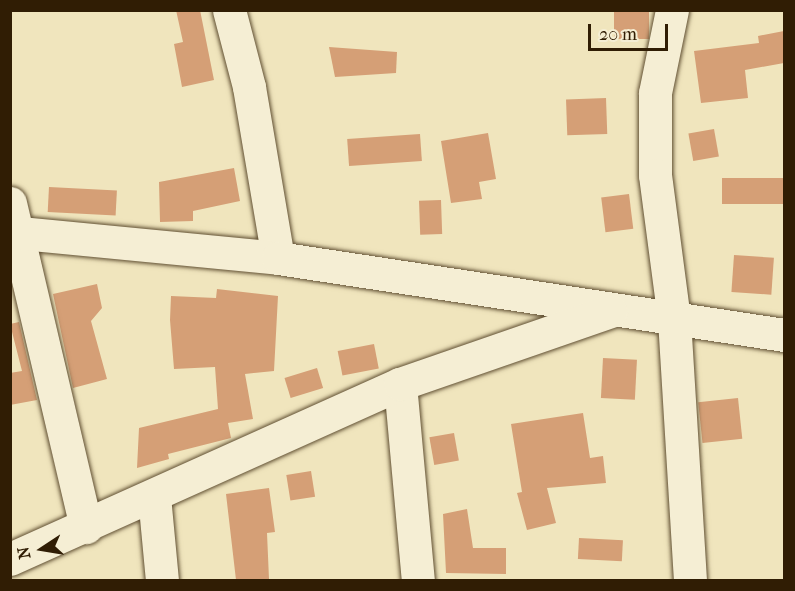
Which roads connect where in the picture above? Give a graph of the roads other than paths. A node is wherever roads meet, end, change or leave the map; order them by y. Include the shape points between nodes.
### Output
1 (230, 10) edge
2 (672, 10) edge
3 (12, 223) edge
4 (278, 258) junction
5 (616, 310) junction
6 (674, 319) junction
7 (784, 335) edge
8 (400, 384) junction
9 (154, 496) junction
10 (86, 527) junction
11 (10, 560) edge
12 (162, 580) edge
13 (418, 580) edge
14 (690, 580) edge

1 - 4 street via 249,87
2 - 6 street via 655,93 655,175
3 - 4 street
3 - 10 street via 34,289 47,370
4 - 5 street
5 - 6 street
5 - 8 street
6 - 7 street
6 - 14 street
8 - 9 street
8 - 13 street
9 - 10 street
9 - 12 street
10 - 11 street

